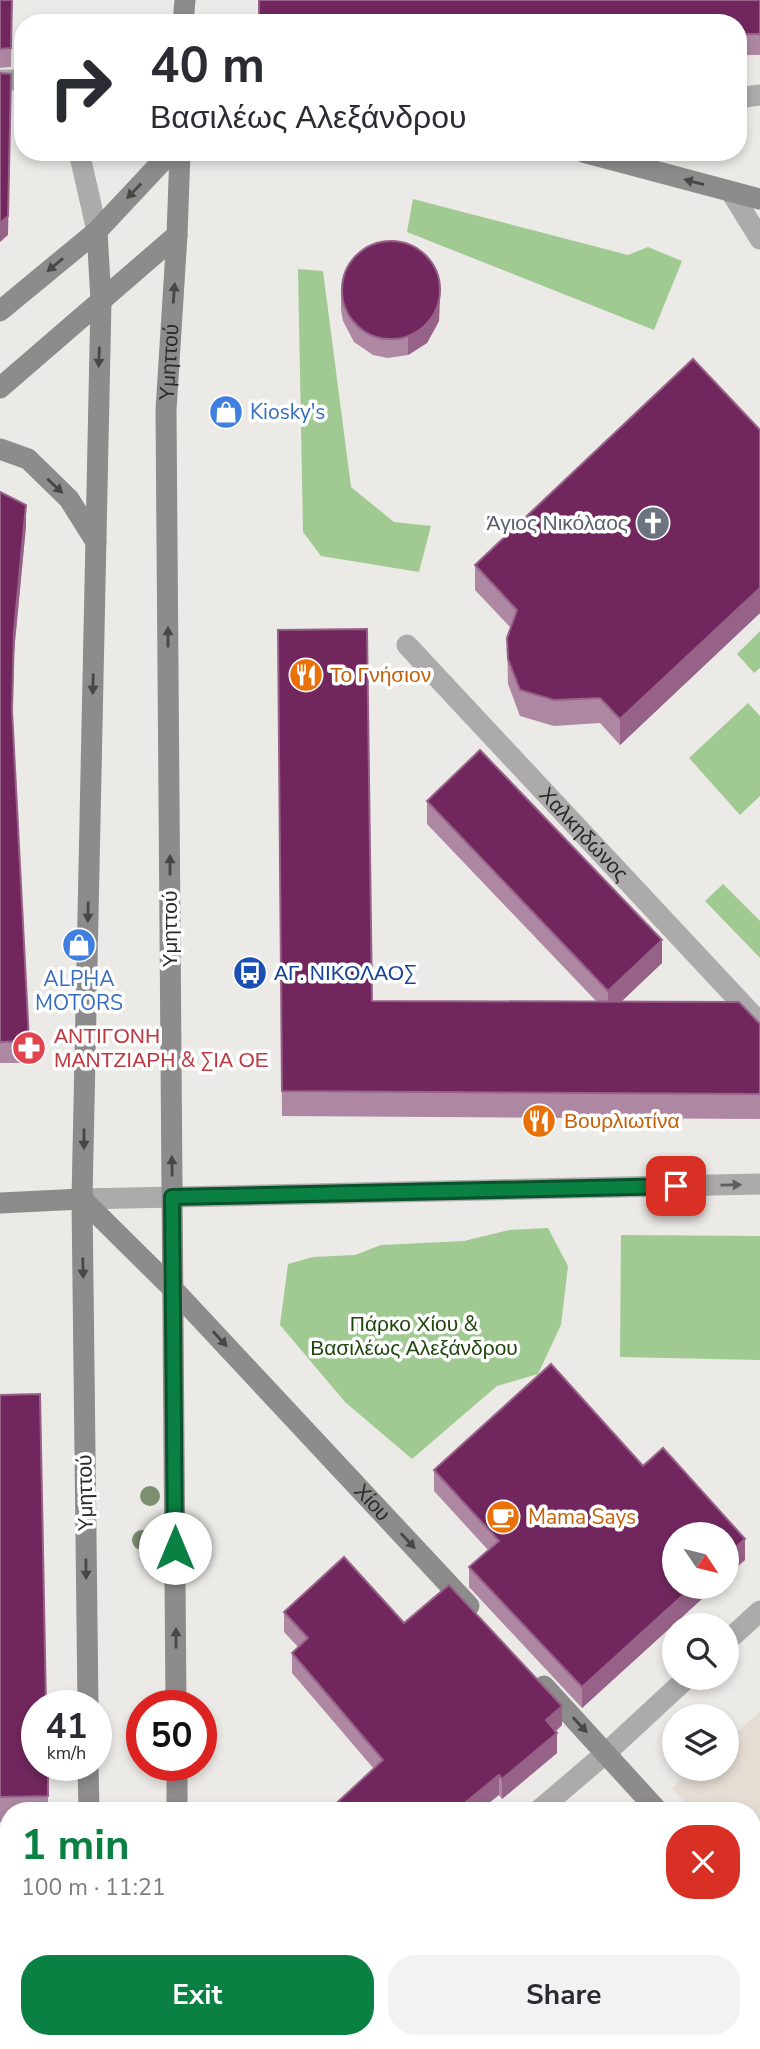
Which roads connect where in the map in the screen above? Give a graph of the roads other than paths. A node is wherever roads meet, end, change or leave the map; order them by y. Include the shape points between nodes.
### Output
1 (81, 161) edge
2 (162, 161) edge
3 (180, 161) edge
4 (616, 161) edge
5 (731, 192) junction
6 (760, 199) edge
7 (97, 230) junction
8 (177, 235) junction
9 (760, 239) edge
10 (101, 301) junction
11 (0, 311) edge
12 (0, 388) edge
13 (0, 449) edge
14 (97, 543) junction
15 (407, 645) dead end
16 (759, 1020) edge
17 (760, 1184) edge
18 (172, 1197) junction
19 (82, 1199) junction
20 (0, 1203) edge
21 (173, 1289) junction
22 (760, 1611) edge
23 (484, 1622) edge
24 (739, 1630) edge
25 (531, 1672) edge
26 (88, 1690) edge
27 (176, 1690) edge
28 (674, 1690) edge
29 (606, 1753) junction
30 (88, 1781) edge
31 (177, 1781) edge
32 (89, 1802) edge
33 (177, 1802) edge
34 (549, 1802) edge
35 (650, 1802) edge

1 - 7 street
2 -> 7 main road
3 - 8 main road, Υμηττού
5 -> 4 main road
5 - 6 main road
5 - 9 street
7 - 10 main road, Υμηττού
7 -> 11 main road
8 - 10 main road
18 -> 8 main road, Υμηττού via 166,410
10 - 12 main road
10 -> 14 main road, Υμηττού
13 -> 14 main road via 29,459 69,499
14 -> 19 main road, Υμηττού
15 - 16 street, Χαλκηδώνος
18 -> 17 street
18 - 19 street
18 - 21 main road, Υμηττού
19 - 20 main road
19 - 21 main road, Χίου
19 -> 26 main road, Υμηττού
21 -> 23 main road, Χίου
27 -> 21 main road, Υμηττού
22 - 24 street
25 -> 29 main road
28 - 29 street
29 - 34 street
29 - 35 main road
30 - 32 main road
31 - 33 main road

